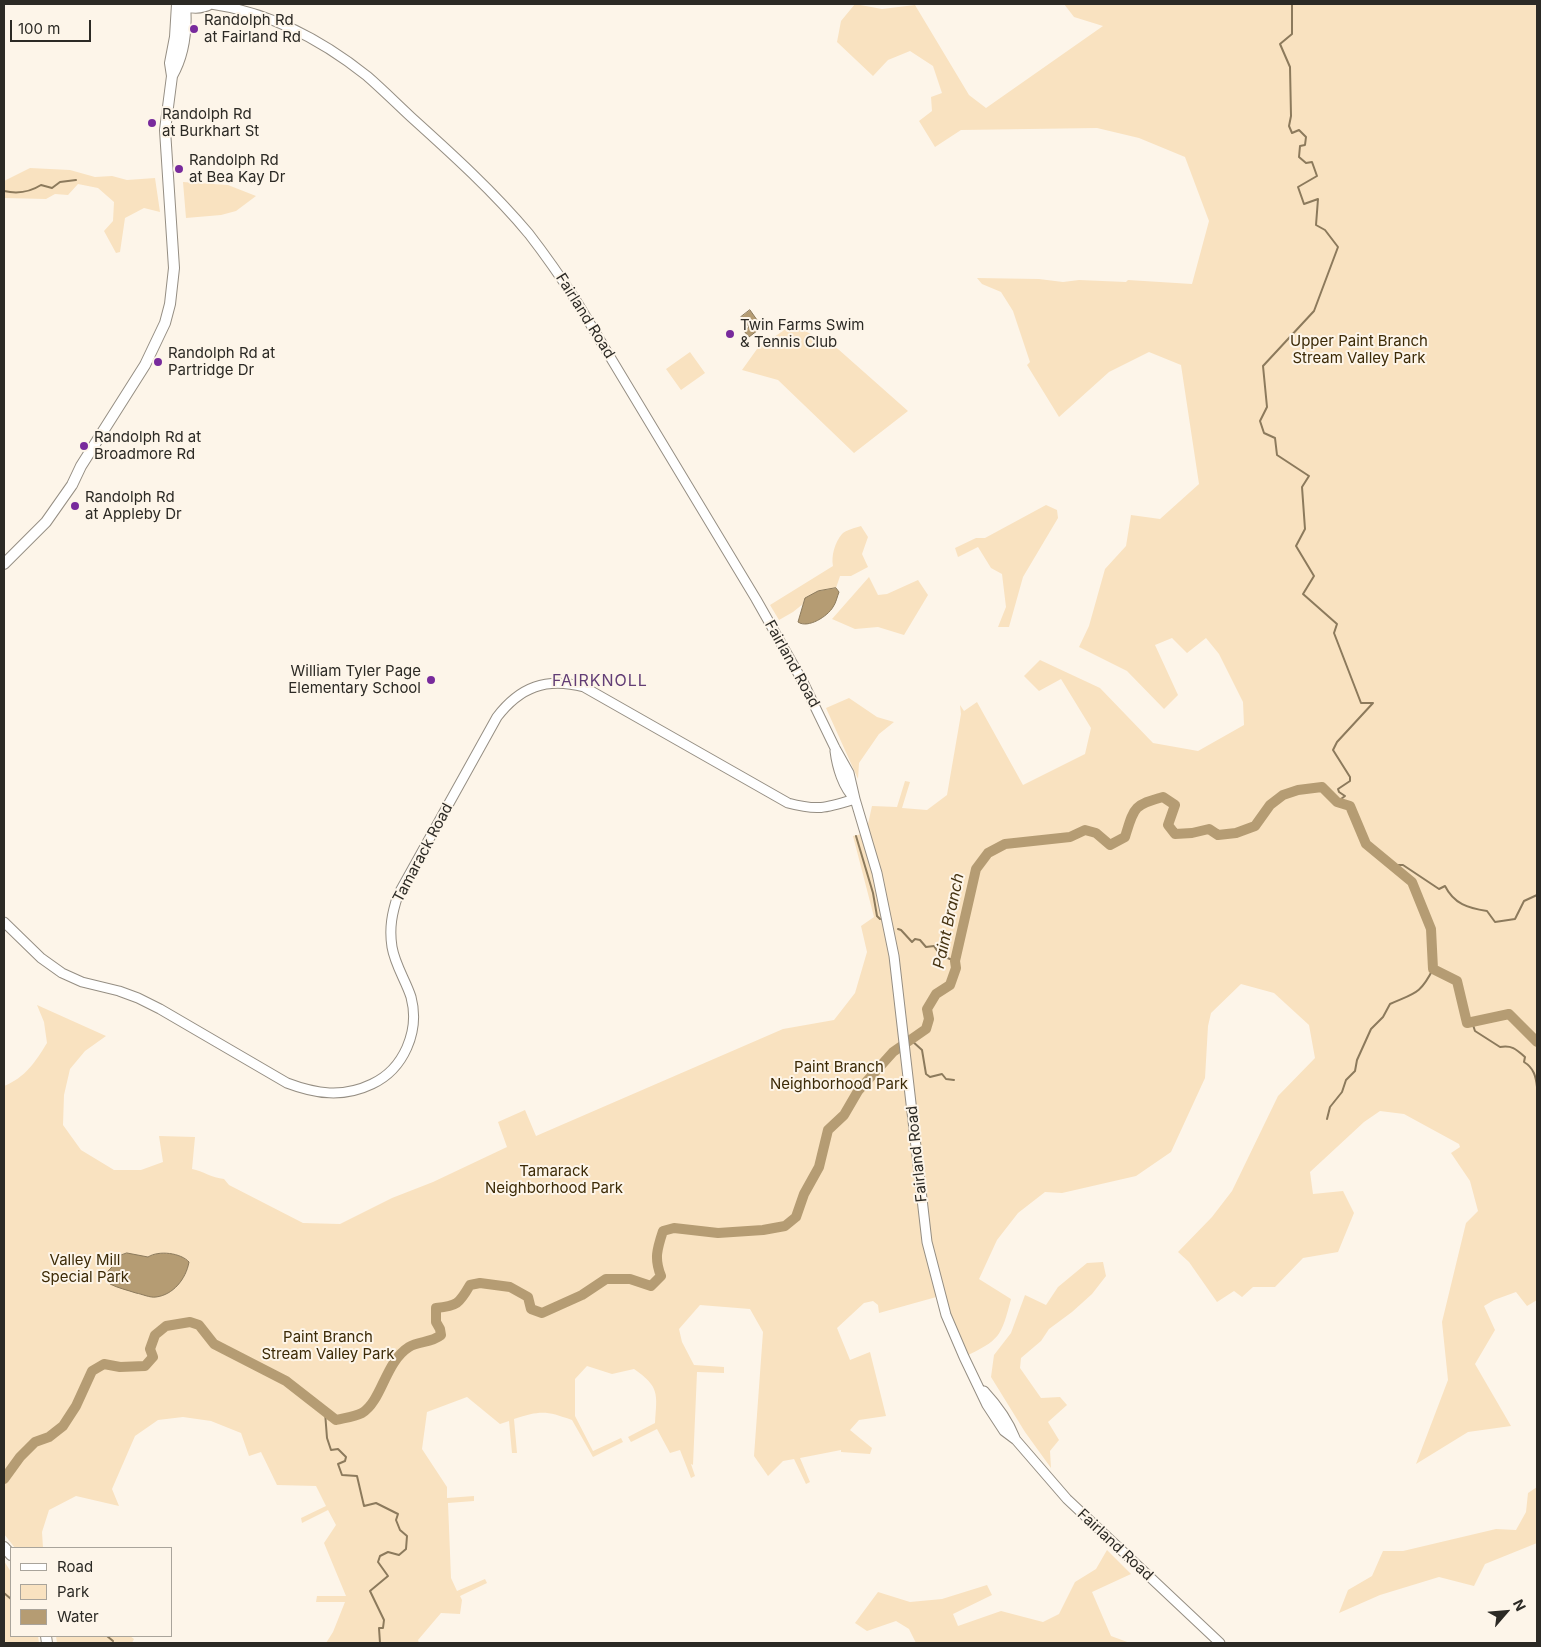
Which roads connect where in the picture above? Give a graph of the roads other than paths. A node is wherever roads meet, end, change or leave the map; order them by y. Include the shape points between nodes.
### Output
1 (204, 4) edge
2 (211, 4) edge
3 (182, 5) edge
4 (4, 564) edge
5 (855, 799) junction
6 (4, 922) edge
7 (1220, 1643) edge

1 - 3 main road
2 - 3 main road, Fairland Road via 192,9
2 - 5 main road, Fairland Road via 262,16 339,56 394,100 481,183 528,234 577,302 756,599 849,773
3 - 4 main road via 186,20 179,63 172,76 165,147 174,268 165,324 145,365 72,485 46,522
5 - 6 main road, Tamarack Road via 819,809 788,803 584,687 568,683 542,684 523,692 497,717 398,895 392,913 392,950 411,998 414,1019 406,1051 400,1062 383,1078 348,1092 323,1094 287,1084 160,1008 62,973 41,958
5 - 7 main road, Fairland Road via 886,912 894,956 927,1242 946,1315 964,1357 987,1405 1004,1431 1016,1440 1067,1499

